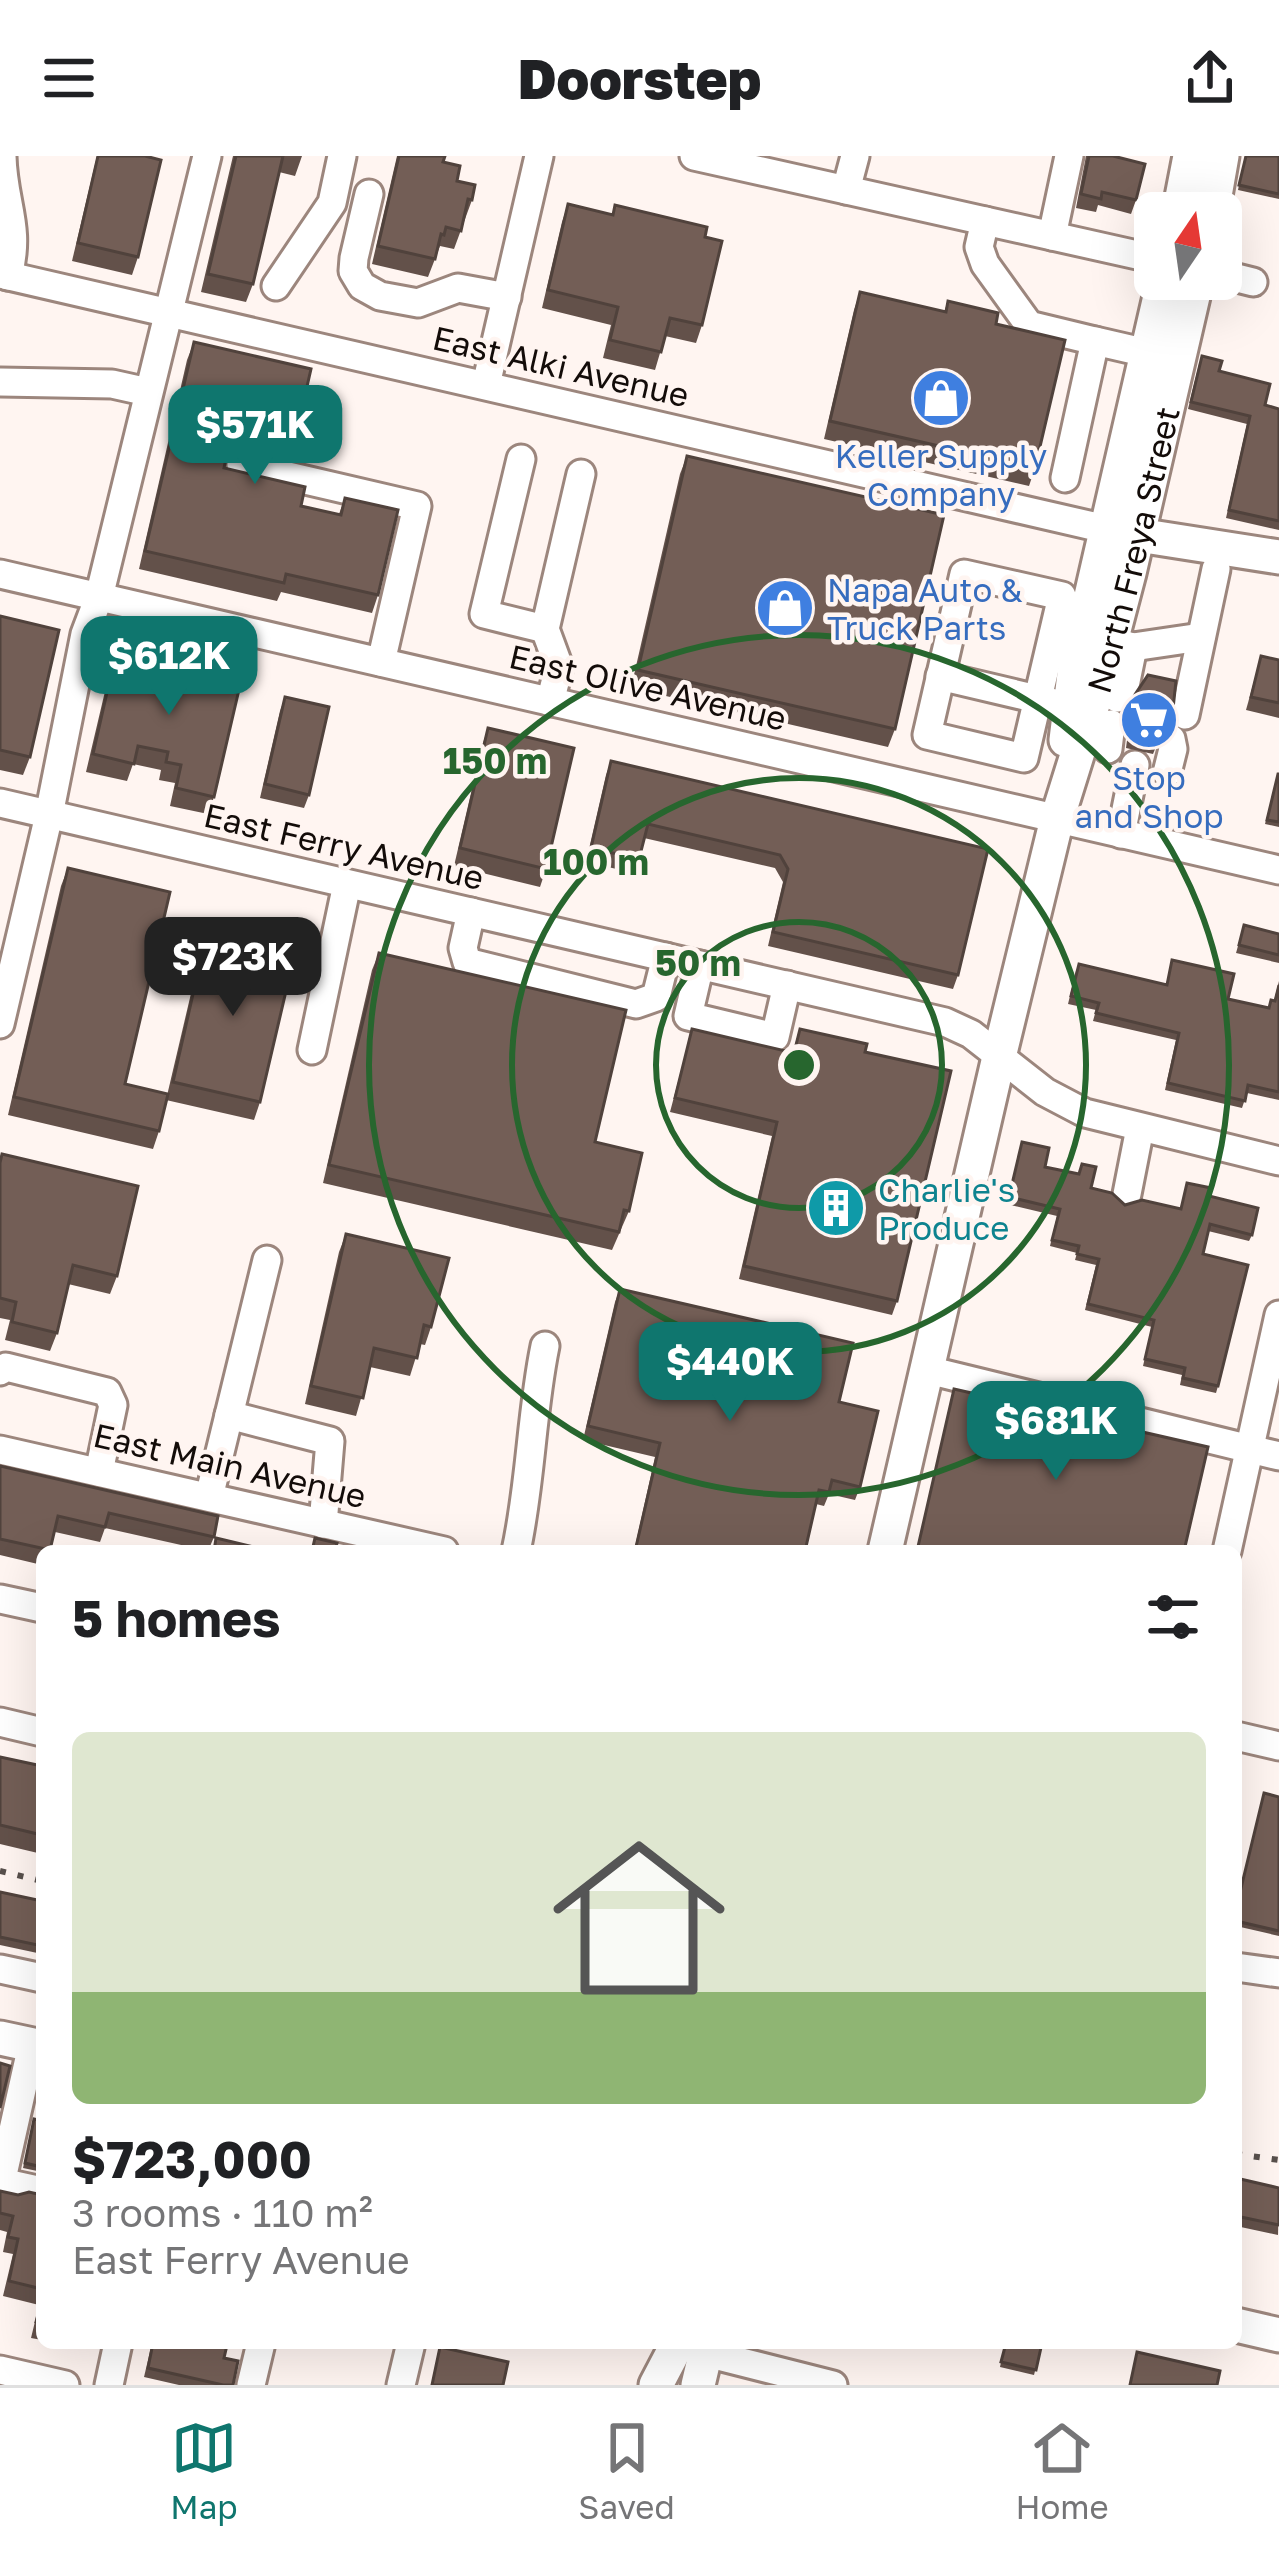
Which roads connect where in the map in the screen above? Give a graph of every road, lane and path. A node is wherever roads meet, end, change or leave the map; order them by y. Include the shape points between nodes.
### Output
1 (2, 156) edge
2 (207, 156) edge
3 (342, 156) edge
4 (539, 156) edge
5 (855, 156) edge
6 (1069, 156) edge
7 (1190, 156) edge
8 (1222, 156) edge
9 (713, 158) edge
10 (846, 190) junction
11 (1183, 192) edge
12 (1216, 192) edge
13 (369, 194) dead end
14 (985, 221) junction
15 (1052, 236) junction
16 (1134, 254) edge
17 (4, 275) edge
18 (1242, 279) edge
19 (1253, 282) dead end
20 (276, 286) dead end
21 (507, 296) junction
22 (1159, 300) edge
23 (1192, 300) edge
24 (167, 313) junction
25 (1095, 341) junction
26 (1147, 353) junction
27 (0, 382) edge
28 (486, 385) junction
29 (148, 392) junction
30 (521, 459) dead end
31 (241, 465) dead end
32 (581, 474) dead end
33 (1065, 478) dead end
34 (1132, 535) junction
35 (1279, 557) edge
36 (1216, 569) junction
37 (0, 574) edge
38 (1279, 580) edge
39 (99, 596) junction
40 (545, 629) junction
41 (1201, 637) junction
42 (1122, 644) junction
43 (381, 662) junction
44 (940, 676) junction
45 (550, 702) junction
46 (1054, 703) junction
47 (1117, 717) dead end
48 (1177, 733) dead end
49 (1135, 765) dead end
50 (0, 803) edge
51 (49, 815) junction
52 (1057, 819) junction
53 (1121, 834) junction
54 (1279, 870) edge
55 (347, 884) junction
56 (471, 912) junction
57 (667, 957) junction
58 (700, 965) junction
59 (787, 985) junction
60 (0, 1024) edge
61 (312, 1049) dead end
62 (999, 1057) junction
63 (1140, 1128) junction
64 (1279, 1161) edge
65 (1127, 1194) dead end
66 (267, 1260) dead end
67 (1279, 1315) edge
68 (545, 1346) dead end
69 (928, 1370) junction
70 (0, 1371) edge
71 (229, 1414) junction
72 (0, 1450) edge
73 (1265, 1453) edge
74 (99, 1472) junction
75 (209, 1497) junction
76 (323, 1524) junction
77 (417, 1545) edge
78 (517, 1545) edge
79 (886, 1545) edge
80 (1229, 1545) edge
81 (0, 1599) edge
82 (36, 1607) edge
83 (0, 1722) edge
84 (36, 1731) edge
85 (1242, 1743) edge
86 (1279, 1747) edge
87 (1242, 1967) edge
88 (0, 1969) edge
89 (1279, 1972) edge
90 (36, 1977) edge
91 (25, 2043) edge
92 (32, 2094) edge
93 (1, 2185) edge
94 (36, 2190) edge
95 (1242, 2326) edge
96 (1279, 2335) edge
97 (117, 2349) edge
98 (260, 2349) edge
99 (410, 2349) edge
100 (698, 2356) edge
101 (0, 2370) edge
102 (65, 2385) edge
103 (109, 2385) edge
104 (251, 2385) edge
105 (401, 2385) edge
106 (656, 2385) edge
107 (833, 2385) edge

1 - 17 street via 15,223
2 - 24 street
3 - 20 street via 332,203
4 - 21 street
5 - 10 street
6 - 15 street
7 - 11 main road
8 - 12 main road
9 - 10 street
10 - 14 street
13 - 21 street via 353,271 362,286 418,303 458,288
14 - 15 street
14 - 25 street via 985,264 1029,325
15 - 16 street
17 - 24 street, East Alki Avenue
18 - 19 street
21 - 28 street
22 - 26 main road, North Freya Street
23 - 34 main road, North Freya Street
24 - 28 street, East Alki Avenue
24 - 29 street
25 - 26 street
25 - 33 street
26 - 34 main road, North Freya Street
27 - 29 street
28 - 34 street, East Alki Avenue
29 - 39 street
30 - 40 street via 484,614
31 - 43 street via 417,506
32 - 40 street
34 - 35 main road
34 - 36 main road via 1164,558
34 - 42 main road, North Freya Street
34 - 46 main road, North Freya Street
36 - 38 main road
36 - 41 street
37 - 39 street, East Olive Avenue
39 - 43 street, East Olive Avenue
39 - 51 street
40 - 45 street via 559,667
41 - 42 street
41 - 48 street
42 - 47 street
42 - 52 main road, North Freya Street
43 - 45 street, East Olive Avenue
44 - 46 street
44 - 46 street via 927,735 1024,758
44 - 46 street via 964,574 1062,596
45 - 52 street, East Olive Avenue
46 - 52 main road, North Freya Street
49 - 53 street
50 - 51 street, East Ferry Avenue
51 - 55 street, East Ferry Avenue
51 - 60 street
52 - 53 street, East Olive Avenue
52 - 62 main road, North Freya Street
53 - 54 street, East Olive Avenue
55 - 56 street, East Ferry Avenue
55 - 61 street
56 - 57 street, East Ferry Avenue
56 - 57 street via 467,962 635,1004 656,997
57 - 58 street, East Ferry Avenue
58 - 59 street, East Ferry Avenue
58 - 59 street via 688,1016 775,1037
59 - 62 street, East Ferry Avenue via 945,1022
62 - 63 street, East Ferry Avenue via 1065,1104
62 - 69 main road, North Freya Street
63 - 64 street, East Ferry Avenue
63 - 65 street
66 - 71 street
67 - 73 street
68 - 78 street
69 - 73 street
69 - 79 main road, North Freya Street
70 - 74 street via 107,1391 113,1405
71 - 75 street
71 - 76 street via 330,1442
72 - 74 street, East Main Avenue
73 - 80 street
74 - 75 street, East Main Avenue
75 - 76 street, East Main Avenue
76 - 77 street, East Main Avenue
81 - 82 street
83 - 84 street
85 - 86 street
87 - 89 street
88 - 90 street
91 - 92 street
92 - 93 street
93 - 94 street
95 - 96 main road
97 - 103 street
98 - 104 street
99 - 105 street
100 - 106 main road
100 - 107 street
101 - 102 street

